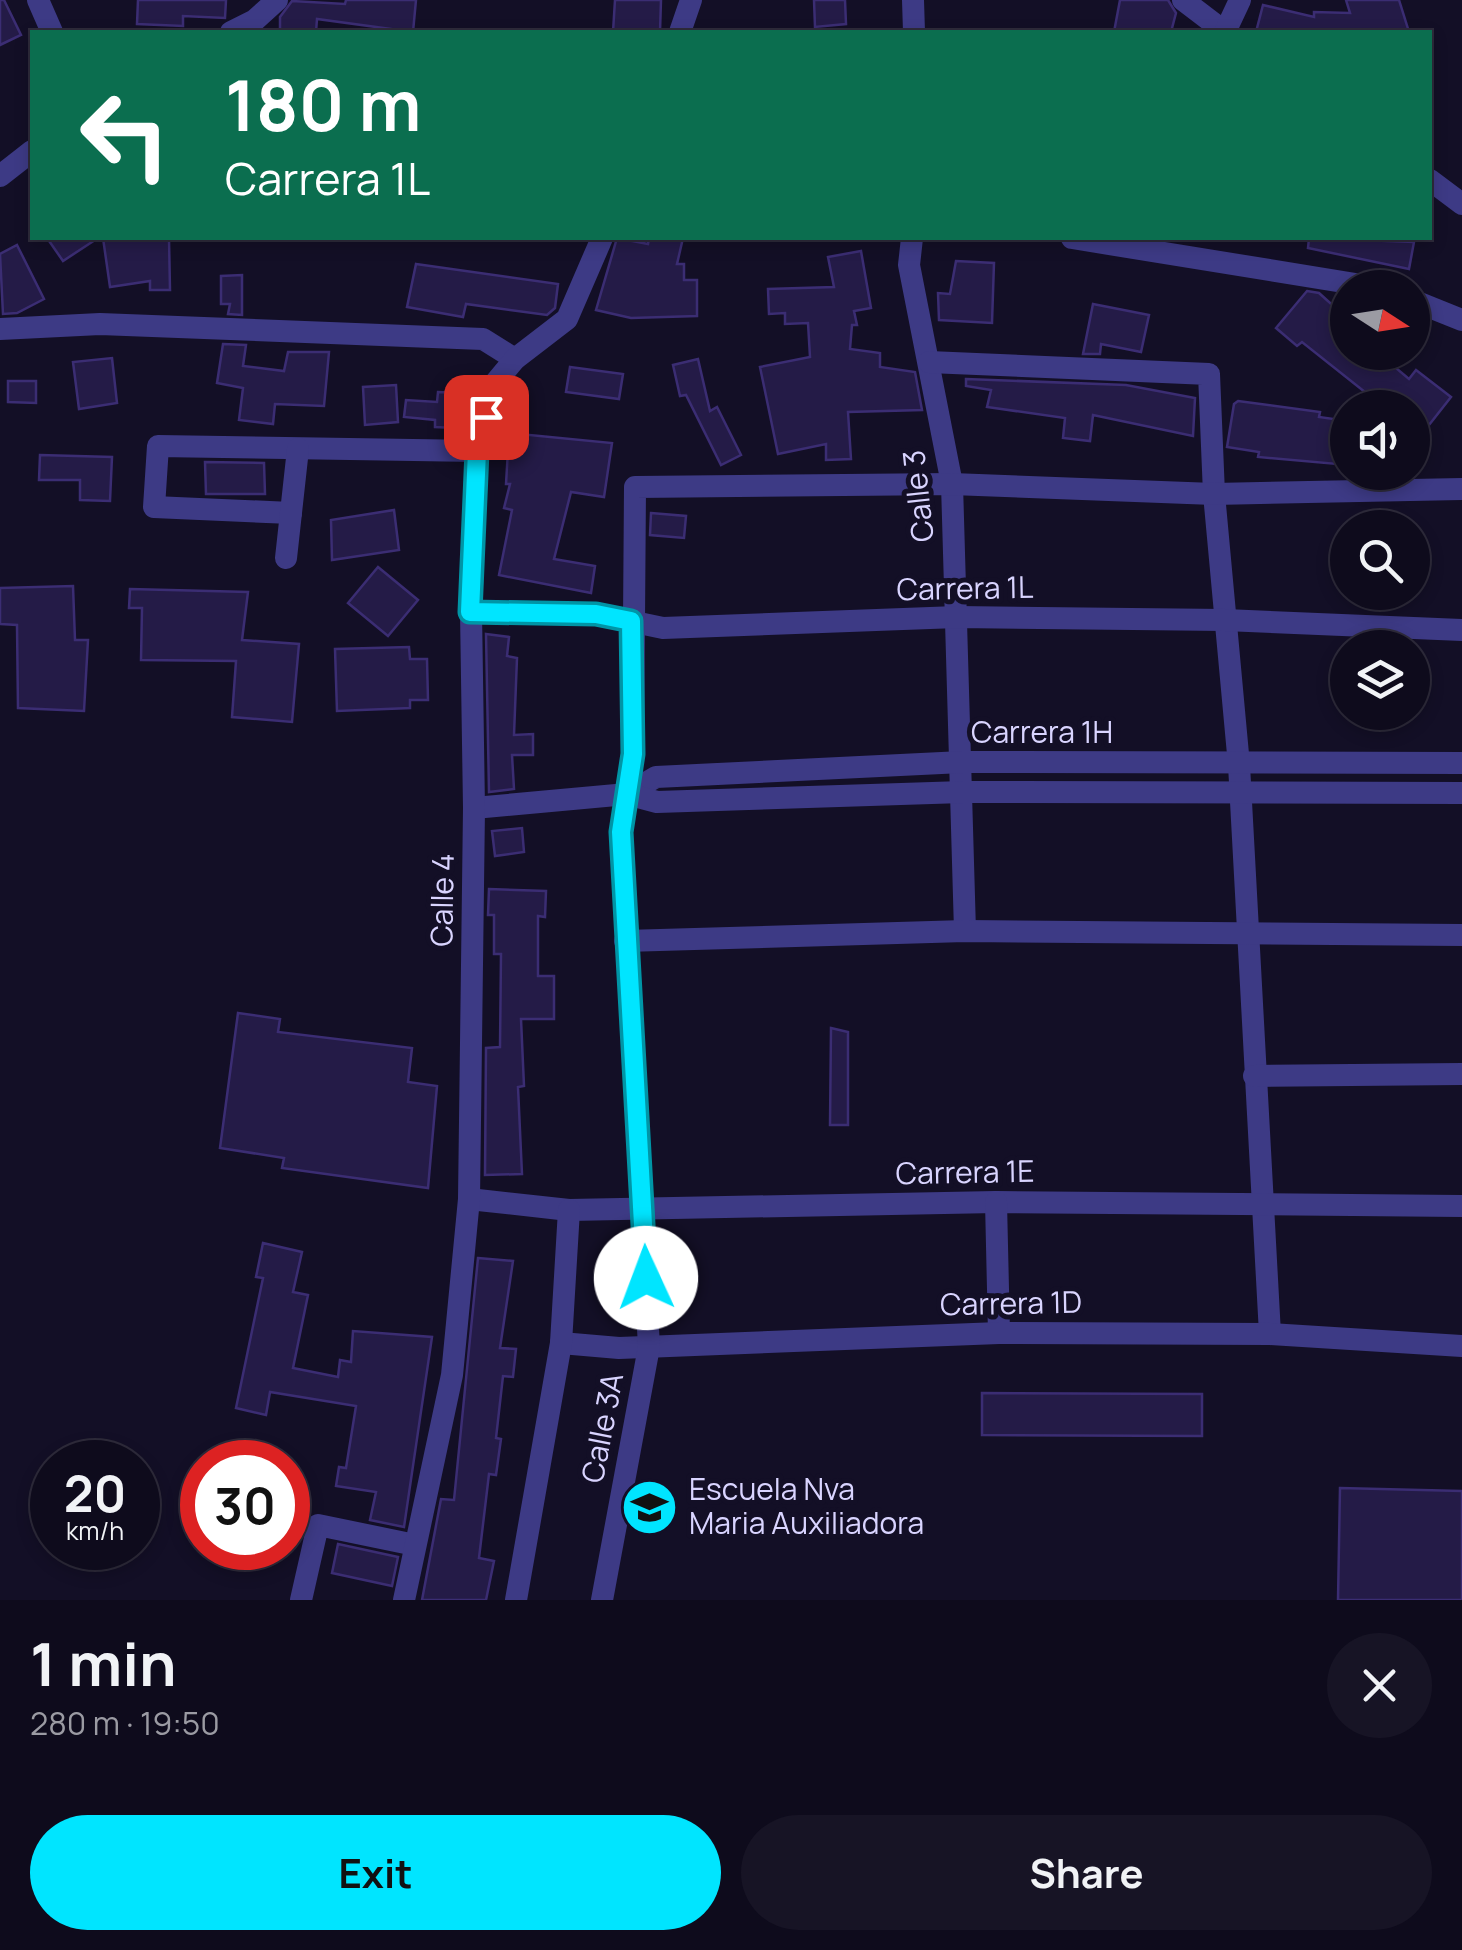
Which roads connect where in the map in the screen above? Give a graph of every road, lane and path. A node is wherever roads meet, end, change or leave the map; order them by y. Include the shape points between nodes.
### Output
1 (38, 0) edge
2 (277, 0) edge
3 (692, 0) edge
4 (913, 0) edge
5 (1183, 0) edge
6 (1244, 1) edge
7 (51, 30) edge
8 (235, 30) edge
9 (681, 30) edge
10 (914, 30) edge
11 (1222, 30) edge
12 (1226, 30) edge
13 (30, 153) edge
14 (0, 176) edge
15 (1432, 182) edge
16 (1462, 204) edge
17 (601, 240) edge
18 (912, 240) edge
19 (1084, 240) edge
20 (1330, 280) edge
21 (1430, 307) edge
22 (1462, 320) edge
23 (0, 329) edge
24 (515, 359) junction
25 (930, 362) junction
26 (298, 449) junction
27 (477, 451) junction
28 (952, 484) junction
29 (1462, 489) edge
30 (1214, 494) junction
31 (291, 513) junction
32 (286, 558) dead end
33 (470, 612) junction
34 (957, 617) junction
35 (1225, 620) junction
36 (631, 621) junction
37 (1462, 630) edge
38 (962, 762) junction
39 (1462, 763) edge
40 (1239, 766) junction
41 (963, 792) junction
42 (1240, 792) junction
43 (1462, 793) edge
44 (627, 794) junction
45 (474, 808) junction
46 (965, 931) junction
47 (1246, 932) junction
48 (1462, 935) edge
49 (625, 941) junction
50 (1462, 1074) edge
51 (1254, 1076) junction
52 (469, 1200) junction
53 (1262, 1201) junction
54 (996, 1202) junction
55 (1462, 1206) edge
56 (643, 1208) junction
57 (570, 1210) junction
58 (999, 1333) junction
59 (1270, 1334) junction
60 (562, 1343) junction
61 (1462, 1346) edge
62 (649, 1347) junction
63 (415, 1545) junction
64 (301, 1600) edge
65 (404, 1600) edge
66 (516, 1600) edge
67 (602, 1600) edge

1 - 7 street
2 - 8 street
3 - 9 street
4 - 10 street
5 - 11 street
6 - 12 street
13 - 14 street
15 - 16 street
17 - 24 street, Calle 4 via 568,319
18 - 25 street, Calle 3 via 909,265
19 - 20 street
21 - 22 street
23 - 24 street via 100,324 483,339
24 - 27 street, Calle 4 via 495,383
25 - 28 street, Calle 3
25 - 30 street via 1210,374
26 - 27 street
26 - 31 street
26 - 31 street via 158,446 154,507
27 - 33 street, Calle 4
28 - 30 street
28 - 34 street, Calle 3
28 - 36 street, Calle 3A via 635,487
29 - 30 street
30 - 35 street
31 - 32 street
33 - 36 street, Carrera 1L via 596,614
33 - 45 street, Calle 4
34 - 35 street, Carrera 1L
34 - 36 street, Carrera 1L via 664,628
34 - 38 street, Calle 3
35 - 37 street, Carrera 1L
35 - 40 street
36 - 44 street, Calle 3A via 633,754
38 - 40 street, Carrera 1H
38 - 41 street, Calle 3
38 - 44 street, Carrera 1H via 656,778
39 - 40 street, Carrera 1H
40 - 42 street
41 - 42 street, Carrera 1H
41 - 44 street, Carrera 1H via 656,802
41 - 46 street, Calle 3
42 - 43 street, Carrera 1H
42 - 47 street
44 - 45 street, Carrera 1H
44 - 49 street, Calle 3A via 621,832
45 - 52 street, Calle 4
46 - 47 street
46 - 49 street
47 - 48 street
47 - 51 street
49 - 56 street, Calle 3A
50 - 51 street
51 - 53 street
52 - 57 street, Carrera 1E
52 - 63 street, Calle 4 via 452,1375
53 - 54 street, Carrera 1E
53 - 55 street, Carrera 1E
53 - 59 street
54 - 56 street, Carrera 1E
54 - 58 street
56 - 57 street, Carrera 1E
56 - 62 street, Calle 3A
57 - 60 street
58 - 59 street, Carrera 1D
58 - 62 street, Carrera 1D
59 - 61 street, Carrera 1D
60 - 62 street, Carrera 1D
60 - 66 street
62 - 67 street, Calle 3A
63 - 64 street via 318,1525
63 - 65 street, Calle 4

